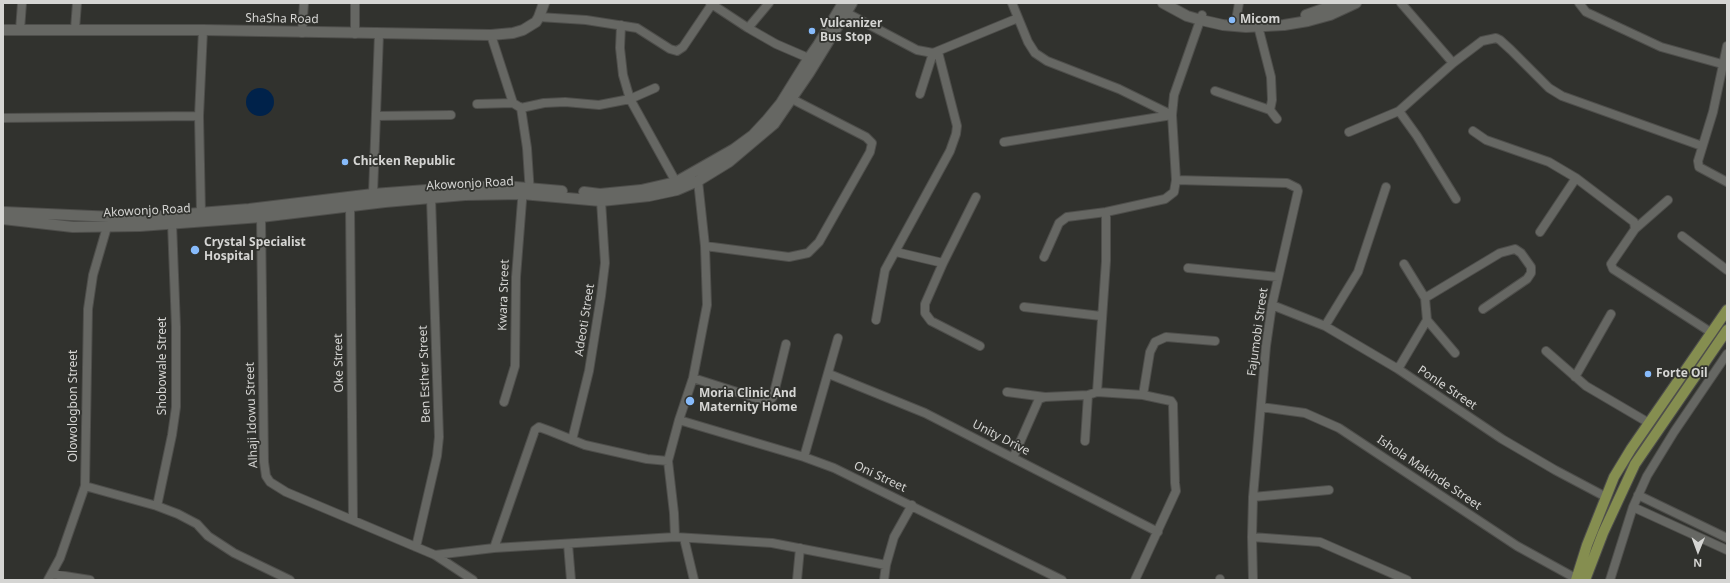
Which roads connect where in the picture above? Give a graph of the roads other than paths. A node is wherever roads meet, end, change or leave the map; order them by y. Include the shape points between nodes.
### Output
1 (22, 3) edge
2 (77, 3) edge
3 (304, 3) edge
4 (355, 3) edge
5 (544, 3) edge
6 (769, 3) edge
7 (852, 3) edge
8 (1012, 3) edge
9 (1162, 3) edge
10 (1174, 3) edge
11 (1239, 3) edge
12 (1340, 3) edge
13 (1356, 3) edge
14 (1401, 3) edge
15 (1578, 3) edge
16 (711, 4) edge
17 (844, 8) edge
18 (539, 17) junction
19 (1018, 18) junction
20 (1201, 18) junction
21 (1235, 23) junction
22 (621, 25) junction
23 (1258, 26) junction
24 (748, 28) junction
25 (75, 29) junction
26 (3, 30) edge
27 (20, 30) junction
28 (203, 30) junction
29 (302, 33) junction
30 (355, 34) junction
31 (379, 34) junction
32 (491, 35) junction
33 (1727, 46) edge
34 (936, 53) junction
35 (812, 60) junction
36 (1453, 63) junction
37 (1722, 64) junction
38 (655, 88) dead end
39 (1215, 91) dead end
40 (920, 94) dead end
41 (630, 99) junction
42 (792, 99) junction
43 (477, 104) dead end
44 (513, 104) junction
45 (521, 108) junction
46 (1270, 110) junction
47 (1399, 111) junction
48 (450, 115) dead end
49 (1172, 115) junction
50 (199, 116) junction
51 (376, 116) junction
52 (3, 118) edge
53 (1277, 119) dead end
54 (1473, 131) dead end
55 (1349, 132) dead end
56 (1004, 142) dead end
57 (1702, 146) junction
58 (1576, 178) junction
59 (1176, 180) junction
60 (698, 181) junction
61 (676, 182) junction
62 (1727, 182) edge
63 (1386, 188) dead end
64 (526, 191) junction
65 (373, 194) junction
66 (976, 197) dead end
67 (431, 198) junction
68 (1456, 199) dead end
69 (1668, 200) dead end
70 (601, 201) junction
71 (339, 203) junction
72 (350, 206) junction
73 (3, 212) edge
74 (1106, 212) junction
75 (201, 213) junction
76 (261, 217) junction
77 (3, 219) edge
78 (100, 223) junction
79 (172, 223) junction
80 (1635, 229) junction
81 (1540, 232) dead end
82 (1682, 236) dead end
83 (705, 246) junction
84 (896, 252) junction
85 (1044, 257) dead end
86 (943, 262) junction
87 (1404, 264) dead end
88 (1188, 268) dead end
89 (1727, 270) edge
90 (1278, 277) junction
91 (1425, 298) junction
92 (1272, 305) junction
93 (1024, 306) dead end
94 (1483, 309) dead end
95 (1727, 310) edge
96 (1611, 314) dead end
97 (1101, 316) junction
98 (876, 320) dead end
99 (1427, 320) junction
100 (1325, 326) junction
101 (1712, 333) junction
102 (1725, 336) edge
103 (838, 338) dead end
104 (1215, 341) dead end
105 (786, 344) dead end
106 (980, 346) dead end
107 (1546, 351) dead end
108 (1455, 353) dead end
109 (1727, 354) edge
110 (1398, 369) junction
111 (829, 374) junction
112 (1575, 376) junction
113 (693, 378) junction
114 (1007, 392) dead end
115 (1097, 392) junction
116 (1088, 395) junction
117 (1143, 395) junction
118 (1045, 397) junction
119 (504, 402) dead end
120 (1261, 407) junction
121 (679, 420) junction
122 (1649, 424) junction
123 (572, 440) junction
124 (1085, 441) dead end
125 (804, 457) junction
126 (1013, 458) junction
127 (668, 461) junction
128 (85, 486) junction
129 (1329, 490) dead end
130 (1638, 495) junction
131 (1253, 497) junction
132 (1606, 497) junction
133 (912, 505) junction
134 (157, 506) junction
135 (1633, 507) junction
136 (353, 519) junction
137 (1158, 532) junction
138 (675, 537) junction
139 (1252, 537) junction
140 (684, 538) junction
141 (1727, 538) edge
142 (568, 544) junction
143 (416, 547) junction
144 (494, 548) junction
145 (800, 548) junction
146 (1727, 550) edge
147 (435, 555) junction
148 (886, 565) junction
149 (50, 577) edge
150 (90, 580) edge
151 (290, 580) edge
152 (473, 580) edge
153 (571, 580) edge
154 (694, 580) edge
155 (797, 580) edge
156 (884, 580) edge
157 (1062, 580) edge
158 (1135, 580) edge
159 (1253, 580) edge
160 (1407, 580) edge
161 (1579, 580) edge
162 (1610, 580) edge

1 - 27 street
2 - 25 street
3 - 29 street
4 - 30 street
5 - 18 main road
6 - 24 street
7 - 17 main road, Akowonjo Road
8 - 19 street
9 - 20 main road via 1187,16
10 - 20 main road
11 - 21 street
12 - 21 main road via 1309,14 1278,20
13 - 23 main road via 1330,15 1308,21
14 - 36 street
15 - 37 street via 1586,12 1661,47
16 - 22 street via 683,47 677,51 637,28
16 - 24 street
17 - 34 street via 916,50
17 - 35 main road, Akowonjo Road
18 - 22 street
18 - 32 main road, ShaSha Road via 523,30
19 - 34 street
19 - 49 street via 1035,53 1047,61 1119,89
20 - 21 main road
20 - 49 street via 1174,95
21 - 23 main road
22 - 41 street via 623,75
23 - 46 street via 1271,77
24 - 35 street
25 - 27 main road, ShaSha Road
25 - 28 main road, ShaSha Road
26 - 27 main road, ShaSha Road
28 - 29 main road, ShaSha Road
28 - 50 street
29 - 30 main road, ShaSha Road
30 - 31 main road, ShaSha Road
31 - 32 main road, ShaSha Road
31 - 51 street
32 - 44 street
33 - 37 street
34 - 40 street
34 - 84 street via 957,126 956,134
35 - 42 main road, Akowonjo Road
35 - 61 main road, Akowonjo Road via 768,120 753,135 734,149
36 - 47 street
36 - 57 street via 1482,41 1496,38 1549,88 1562,96
37 - 57 street via 1713,112
38 - 41 street
39 - 46 street
41 - 45 street via 599,105 566,102
41 - 61 street
42 - 60 main road, Akowonjo Road via 774,124 729,162
42 - 83 street via 866,137 872,143 867,157 819,242 808,253 789,257
43 - 44 street
44 - 45 street
45 - 64 street, Kwara Street via 527,148
46 - 53 street
47 - 55 street
47 - 68 street
48 - 51 street
49 - 56 street
49 - 59 street
50 - 52 street
50 - 75 street
51 - 65 street
54 - 58 street via 1486,140 1549,162
57 - 62 street via 1699,167
58 - 80 street via 1634,222
58 - 81 street
59 - 74 street via 1174,192 1165,199
59 - 90 street, Fajumobi Street via 1287,183 1297,188 1297,199
60 - 70 main road, Akowonjo Road via 670,192
60 - 83 street
61 - 64 main road, Akowonjo Road via 641,190 600,194
63 - 100 street via 1358,272
64 - 65 main road, Akowonjo Road via 504,186
64 - 67 main road, Akowonjo Road
64 - 70 main road, Akowonjo Road
64 - 119 street, Kwara Street via 516,277 515,366
65 - 71 main road, Akowonjo Road
66 - 86 street
67 - 72 main road, Akowonjo Road
67 - 143 street, Ben Esther Street via 439,437
69 - 80 street
70 - 123 street, Adeoti Street via 605,263 589,371
71 - 72 main road, Akowonjo Road
71 - 75 main road, Akowonjo Road
71 - 76 main road, Akowonjo Road
72 - 136 street, Oke Street
73 - 78 main road, Akowonjo Road
74 - 85 street via 1067,217 1059,223
74 - 97 street via 1106,260
75 - 78 main road, Akowonjo Road
76 - 79 main road, Akowonjo Road
76 - 136 street, Alhaji Idowu Street via 266,476 270,482 286,492
77 - 78 main road, Akowonjo Road via 73,227
78 - 79 main road, Akowonjo Road via 140,226
78 - 128 street, Olowologbon Street via 88,309
79 - 134 street, Shobowale Street via 176,408
80 - 101 street via 1611,264 1613,269
82 - 89 street
83 - 113 street via 707,306
84 - 86 street
84 - 98 street via 885,270
86 - 106 street via 925,304 925,313 931,321
87 - 91 street
88 - 90 street
90 - 92 street, Fajumobi Street
91 - 94 street via 1500,253 1515,249 1531,267 1531,273 1527,279
91 - 99 street
92 - 100 street, Ponle Street
92 - 120 street, Fajumobi Street
93 - 97 street
95 - 101 main road
96 - 112 street
97 - 115 street
99 - 108 street
99 - 110 street
100 - 110 street, Ponle Street
101 - 122 main road
102 - 161 main road via 1635,464
103 - 111 street
104 - 117 street via 1166,337 1155,342 1150,352
105 - 113 street via 773,397 770,400 759,399
107 - 112 street
109 - 130 street via 1674,432
110 - 132 street, Ponle Street via 1502,439
111 - 125 street
111 - 126 street, Unity Drive via 925,412
112 - 122 street via 1586,386
113 - 121 street
114 - 118 street
115 - 116 street
115 - 117 street
116 - 118 street
116 - 124 street
117 - 137 street via 1171,401 1173,404 1176,491
118 - 126 street via 1039,399
120 - 131 street, Fajumobi Street
120 - 161 street, Ishola Makinde Street via 1305,413 1340,428 1517,546
121 - 125 street, Oni Street
121 - 127 street
122 - 132 main road via 1614,477
123 - 127 street via 647,459
123 - 144 street via 539,428 535,430
125 - 133 street, Oni Street via 834,468
126 - 137 street, Unity Drive
127 - 138 street
128 - 134 street
128 - 149 street, Olowologbon Street via 71,530
129 - 131 street
130 - 135 street
130 - 141 street
131 - 139 street, Fajumobi Street
132 - 161 main road via 1587,545
133 - 148 street via 894,537
133 - 157 street, Oni Street
134 - 151 street via 197,524 208,536 234,553
135 - 146 street
135 - 162 street
136 - 143 street, Alhaji Idowu Street
137 - 158 street
138 - 140 street
138 - 142 street
139 - 159 street, Fajumobi Street
139 - 160 street via 1320,542
140 - 145 street via 746,541
140 - 154 street
142 - 144 street
142 - 153 street
143 - 147 street, Alhaji Idowu Street
144 - 147 street
145 - 148 street
145 - 155 street
147 - 152 street, Alhaji Idowu Street
148 - 156 street
149 - 150 street

